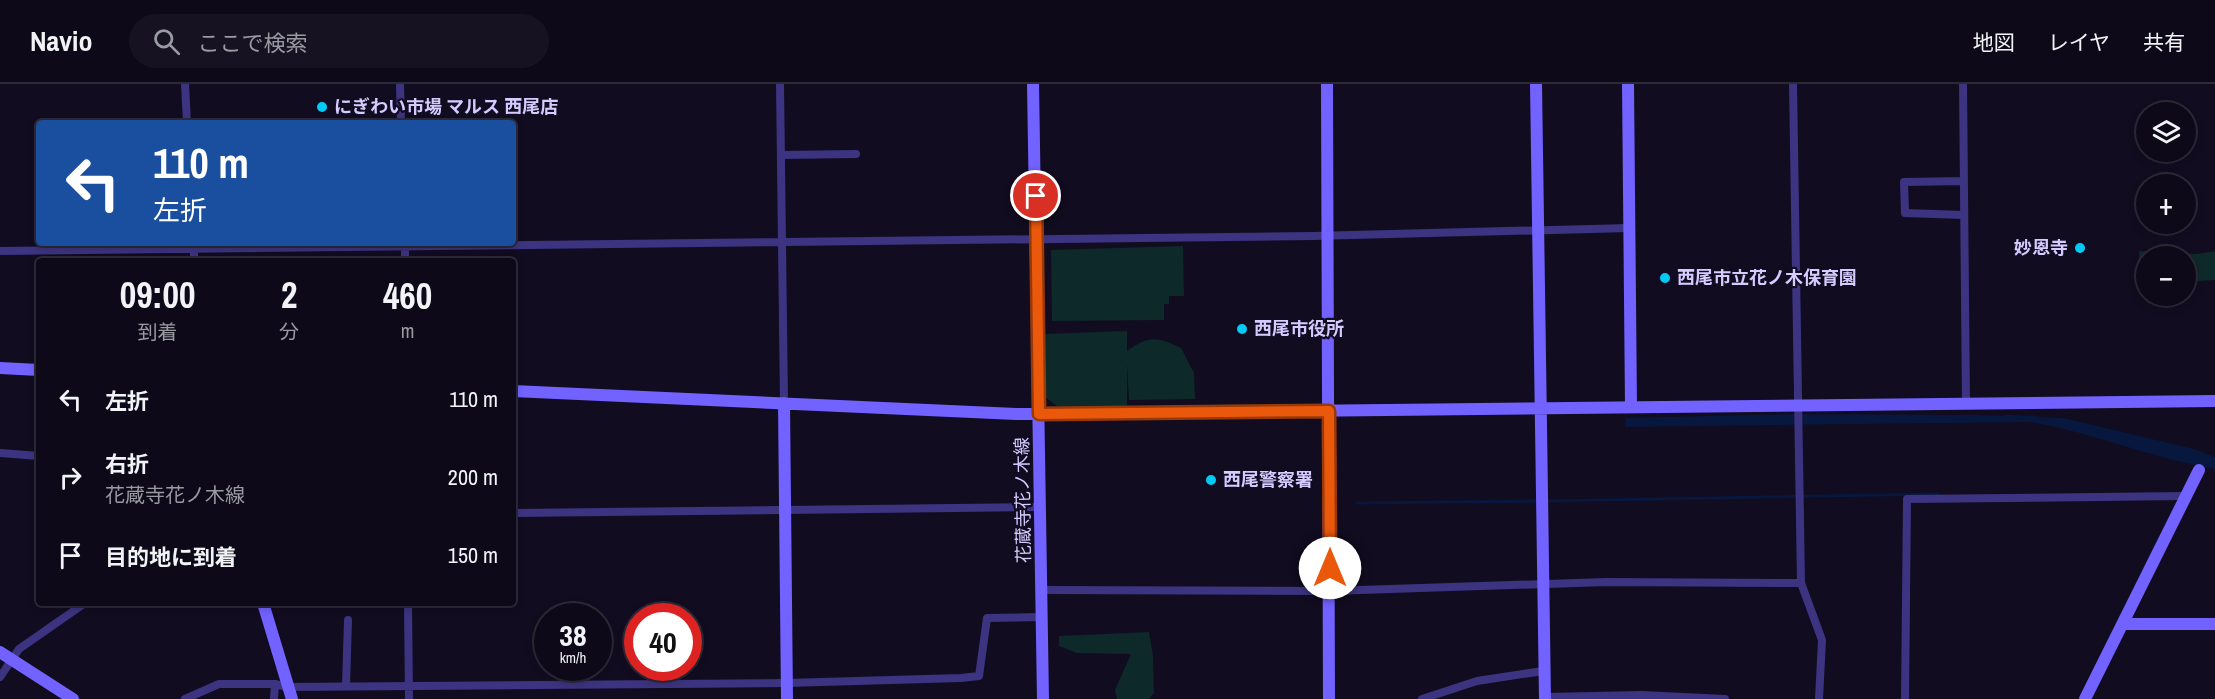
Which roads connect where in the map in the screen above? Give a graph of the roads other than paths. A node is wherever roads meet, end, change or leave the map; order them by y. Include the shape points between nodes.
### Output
1 (185, 84) edge
2 (400, 84) edge
3 (780, 84) edge
4 (1033, 84) edge
5 (1328, 84) edge
6 (1536, 84) edge
7 (1628, 84) edge
8 (1793, 84) edge
9 (1963, 84) edge
10 (187, 120) edge
11 (401, 120) edge
12 (781, 154) junction
13 (856, 154) dead end
14 (1964, 181) junction
15 (1964, 215) junction
16 (1629, 228) junction
17 (1538, 230) junction
18 (1328, 235) junction
19 (1036, 238) junction
20 (782, 242) junction
21 (516, 243) edge
22 (194, 246) edge
23 (0, 251) edge
24 (0, 368) edge
25 (36, 370) edge
26 (516, 391) edge
27 (2215, 401) edge
28 (784, 403) junction
29 (1966, 403) junction
30 (1798, 405) junction
31 (1631, 407) junction
32 (1542, 408) junction
33 (1329, 411) junction
34 (1039, 414) junction
35 (0, 453) edge
36 (36, 456) edge
37 (2199, 470) dead end
38 (2185, 496) junction
39 (1041, 507) junction
40 (786, 509) junction
41 (516, 513) edge
42 (1801, 583) junction
43 (1544, 584) junction
44 (1042, 591) junction
45 (1330, 591) junction
46 (81, 606) edge
47 (264, 606) edge
48 (408, 606) edge
49 (1042, 617) junction
50 (348, 620) dead end
51 (2124, 624) junction
52 (2215, 624) edge
53 (0, 652) edge
54 (12, 659) junction
55 (1543, 671) junction
56 (0, 677) edge
57 (786, 683) junction
58 (409, 684) junction
59 (346, 686) junction
60 (285, 690) edge
61 (1447, 695) edge
62 (1545, 698) edge
63 (74, 699) edge
64 (185, 699) edge
65 (274, 699) edge
66 (409, 699) edge
67 (787, 699) edge
68 (1043, 699) edge
69 (1329, 699) edge
70 (1422, 699) edge
71 (1725, 699) edge
72 (1820, 699) edge
73 (1905, 699) edge
74 (2085, 699) edge

1 - 10 street
2 - 11 street
3 - 12 street
4 - 19 street, 花蔵寺花ノ木線
5 - 18 street
6 - 17 street
7 - 16 street
8 - 30 street
9 - 14 street
12 - 13 street
12 - 20 street
14 - 15 street
14 - 15 street via 1904,182 1905,213
15 - 29 street
16 - 17 street
16 - 31 street
17 - 18 street
17 - 32 street
18 - 19 street
18 - 33 street
19 - 20 street
19 - 34 street, 花蔵寺花ノ木線
20 - 21 street
20 - 28 street
22 - 23 street
24 - 25 street
26 - 28 street
27 - 29 street
28 - 34 street
28 - 40 street
29 - 30 street
30 - 31 street
30 - 42 street
31 - 32 street
32 - 33 street
32 - 43 street
33 - 34 street
33 - 45 street
34 - 39 street, 花蔵寺花ノ木線
35 - 36 street
37 - 38 street
38 - 51 street
38 - 73 street via 1907,499
39 - 40 street
39 - 44 street, 花蔵寺花ノ木線
40 - 41 street
40 - 57 street
42 - 43 street
42 - 72 street via 1822,640
43 - 45 street
43 - 55 street
44 - 45 street
44 - 49 street, 花蔵寺花ノ木線
45 - 69 street
46 - 54 street via 19,649
47 - 60 street
48 - 58 street
49 - 57 street via 987,618 979,676
49 - 68 street, 花蔵寺花ノ木線
50 - 59 street
51 - 52 street
51 - 74 street
53 - 54 street
54 - 56 street
54 - 63 street
55 - 61 street via 1506,675
55 - 62 street
57 - 58 street
57 - 67 street
58 - 59 street
58 - 66 street
59 - 60 street
60 - 64 street via 219,684
60 - 65 street
61 - 70 street
62 - 71 street via 1642,695

